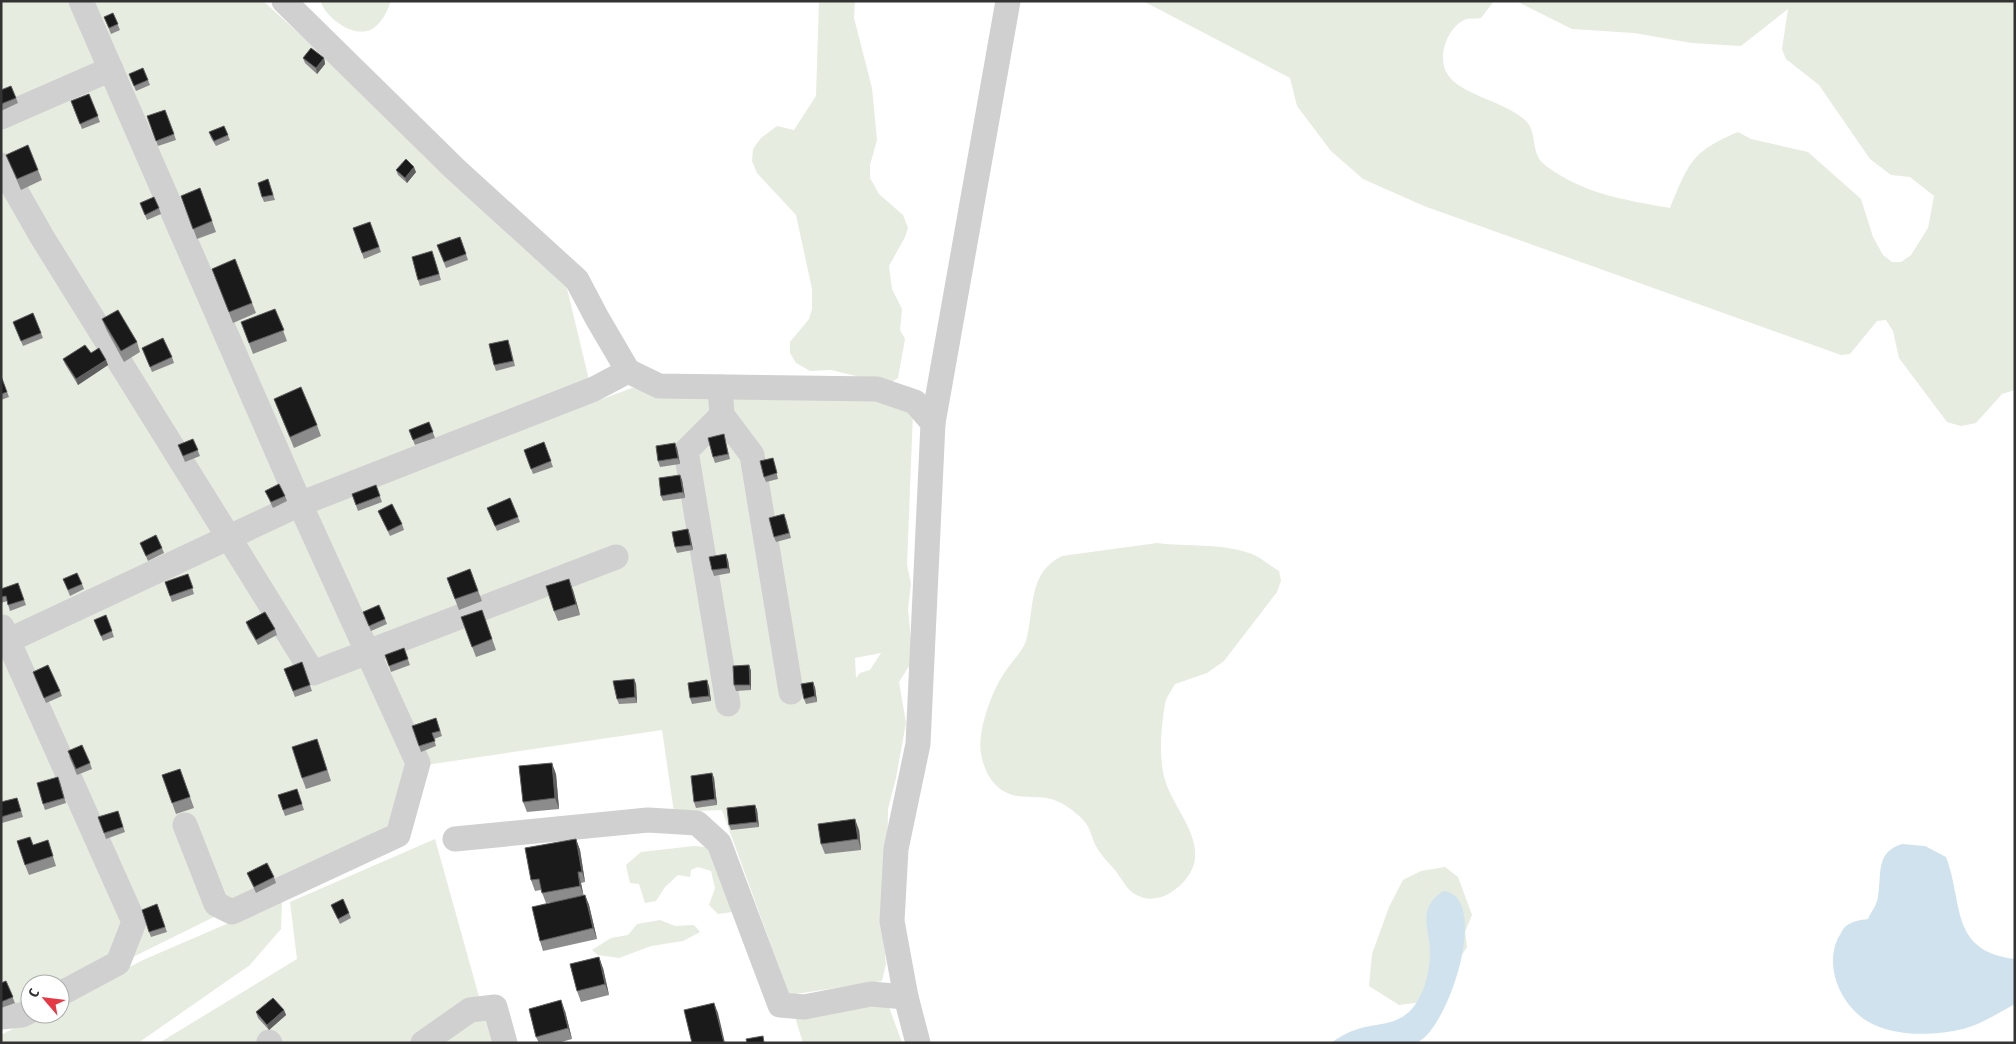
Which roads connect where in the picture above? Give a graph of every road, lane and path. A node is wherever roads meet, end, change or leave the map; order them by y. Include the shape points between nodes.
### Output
1 (81, 1) edge
2 (284, 1) edge
3 (1008, 1) edge
4 (111, 69) junction
5 (1, 117) edge
6 (1, 165) edge
7 (628, 371) junction
8 (720, 387) junction
9 (722, 415) junction
10 (933, 423) junction
11 (300, 504) junction
12 (229, 536) junction
13 (616, 556) dead end
14 (4, 637) edge
15 (369, 651) junction
16 (791, 692) dead end
17 (728, 704) dead end
18 (185, 825) dead end
19 (456, 840) dead end
20 (70, 989) edge
21 (906, 997) junction
22 (20, 1016) edge
23 (1, 1018) edge
24 (424, 1043) edge
25 (505, 1043) edge
26 (918, 1043) edge

1 - 4 street
2 - 7 street via 455,169 577,280
3 - 10 street
4 - 5 street
4 - 11 street
6 - 12 street via 42,237
7 - 8 street via 659,386
7 - 11 street via 594,389
8 - 9 street
8 - 10 street via 877,389 915,402
9 - 16 street via 752,454
9 - 17 street via 686,452
10 - 21 street via 918,744 896,849 892,921
11 - 12 street
11 - 15 street
12 - 14 street
12 - 15 street via 313,673
13 - 15 street
14 - 20 street via 134,922 118,963
15 - 18 street via 418,764 398,835 232,912 216,904
19 - 21 street via 648,820 696,823 720,843 780,1005 804,1007 871,994
21 - 26 street
22 - 23 street
24 - 25 street via 470,1010 495,1007

